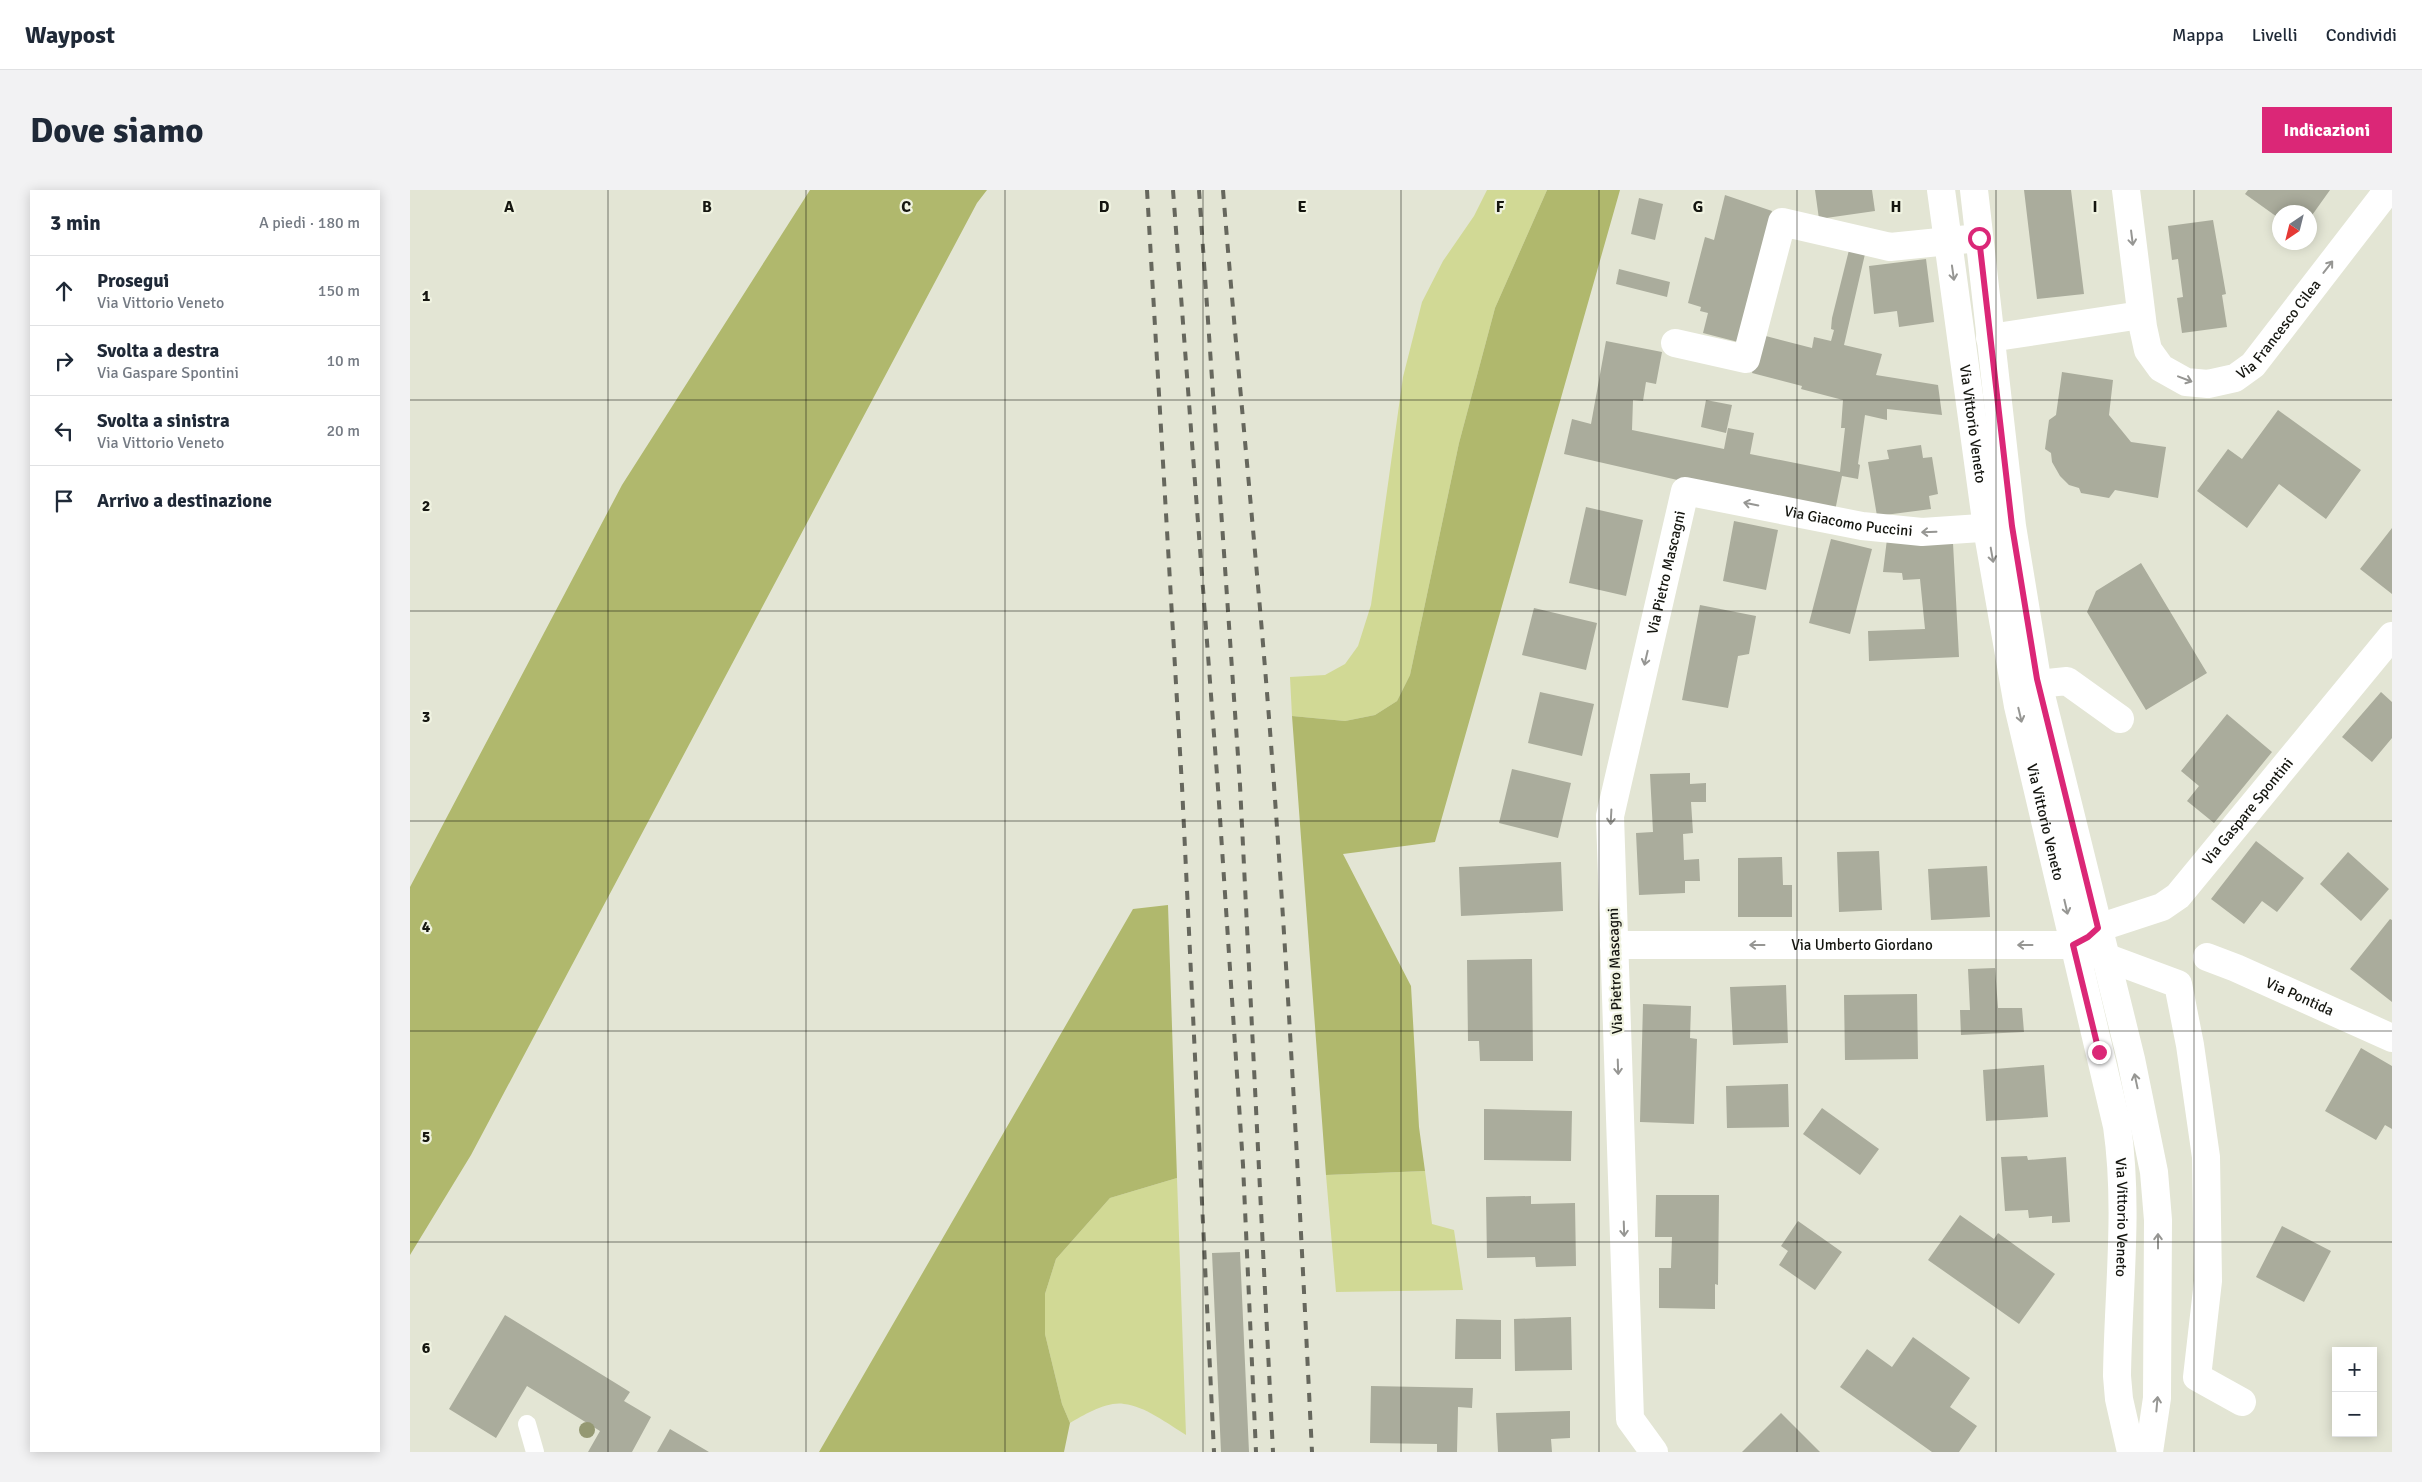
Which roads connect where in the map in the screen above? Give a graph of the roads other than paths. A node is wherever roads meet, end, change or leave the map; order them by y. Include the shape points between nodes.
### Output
1 (1941, 190) edge
2 (1974, 190) edge
3 (2126, 190) edge
4 (2388, 190) edge
5 (1979, 238) junction
6 (1948, 241) junction
7 (2141, 315) junction
8 (1990, 338) junction
9 (1675, 343) dead end
10 (1685, 492) joint
11 (2000, 527) junction
12 (2392, 636) edge
13 (2038, 684) junction
14 (2120, 719) dead end
15 (2098, 928) junction
16 (1614, 945) junction
17 (2073, 945) junction
18 (2207, 957) dead end
19 (2106, 958) junction
20 (2392, 1038) edge
21 (2242, 1402) dead end
22 (527, 1424) dead end
23 (535, 1452) edge
24 (1654, 1452) edge
25 (2131, 1452) edge
26 (2150, 1452) edge

1 - 6 street, Via Vittorio Veneto
2 - 5 street, Via Vittorio Veneto
3 -> 7 street, Via Francesco Cilea
7 -> 4 street, Via Francesco Cilea via 2148,350 2161,368 2186,382 2208,384 2235,378 2253,365
5 - 6 street
5 - 8 street, Via Vittorio Veneto
6 - 9 street via 1890,247 1782,222 1746,359
6 -> 11 street, Via Vittorio Veneto
7 - 8 street
8 - 11 street, Via Vittorio Veneto
11 -> 10 street, Via Giacomo Puccini via 1922,532 1862,526
10 -> 16 street, Via Pietro Mascagni via 1610,816
11 - 13 street, Via Vittorio Veneto
11 -> 17 street, Via Vittorio Veneto via 2018,706
12 - 15 street, Via Gaspare Spontini via 2178,896 2162,907
13 - 14 street via 2067,681
13 - 15 street, Via Vittorio Veneto
15 - 17 street, Via Gaspare Spontini
15 - 19 street, Via Vittorio Veneto
17 -> 16 street, Via Umberto Giordano
16 -> 24 street, Via Pietro Mascagni via 1630,1419
17 - 19 street, Via Umberto Giordano
17 - 25 street, Via Vittorio Veneto via 2121,1149 2117,1376
18 - 20 street, Via Pontida
19 - 21 street, Via Umberto Giordano via 2178,984 2206,1157 2208,1281 2197,1377
26 -> 19 street, Via Vittorio Veneto via 2158,1398 2158,1220 2154,1172 2132,1059
22 - 23 lane

